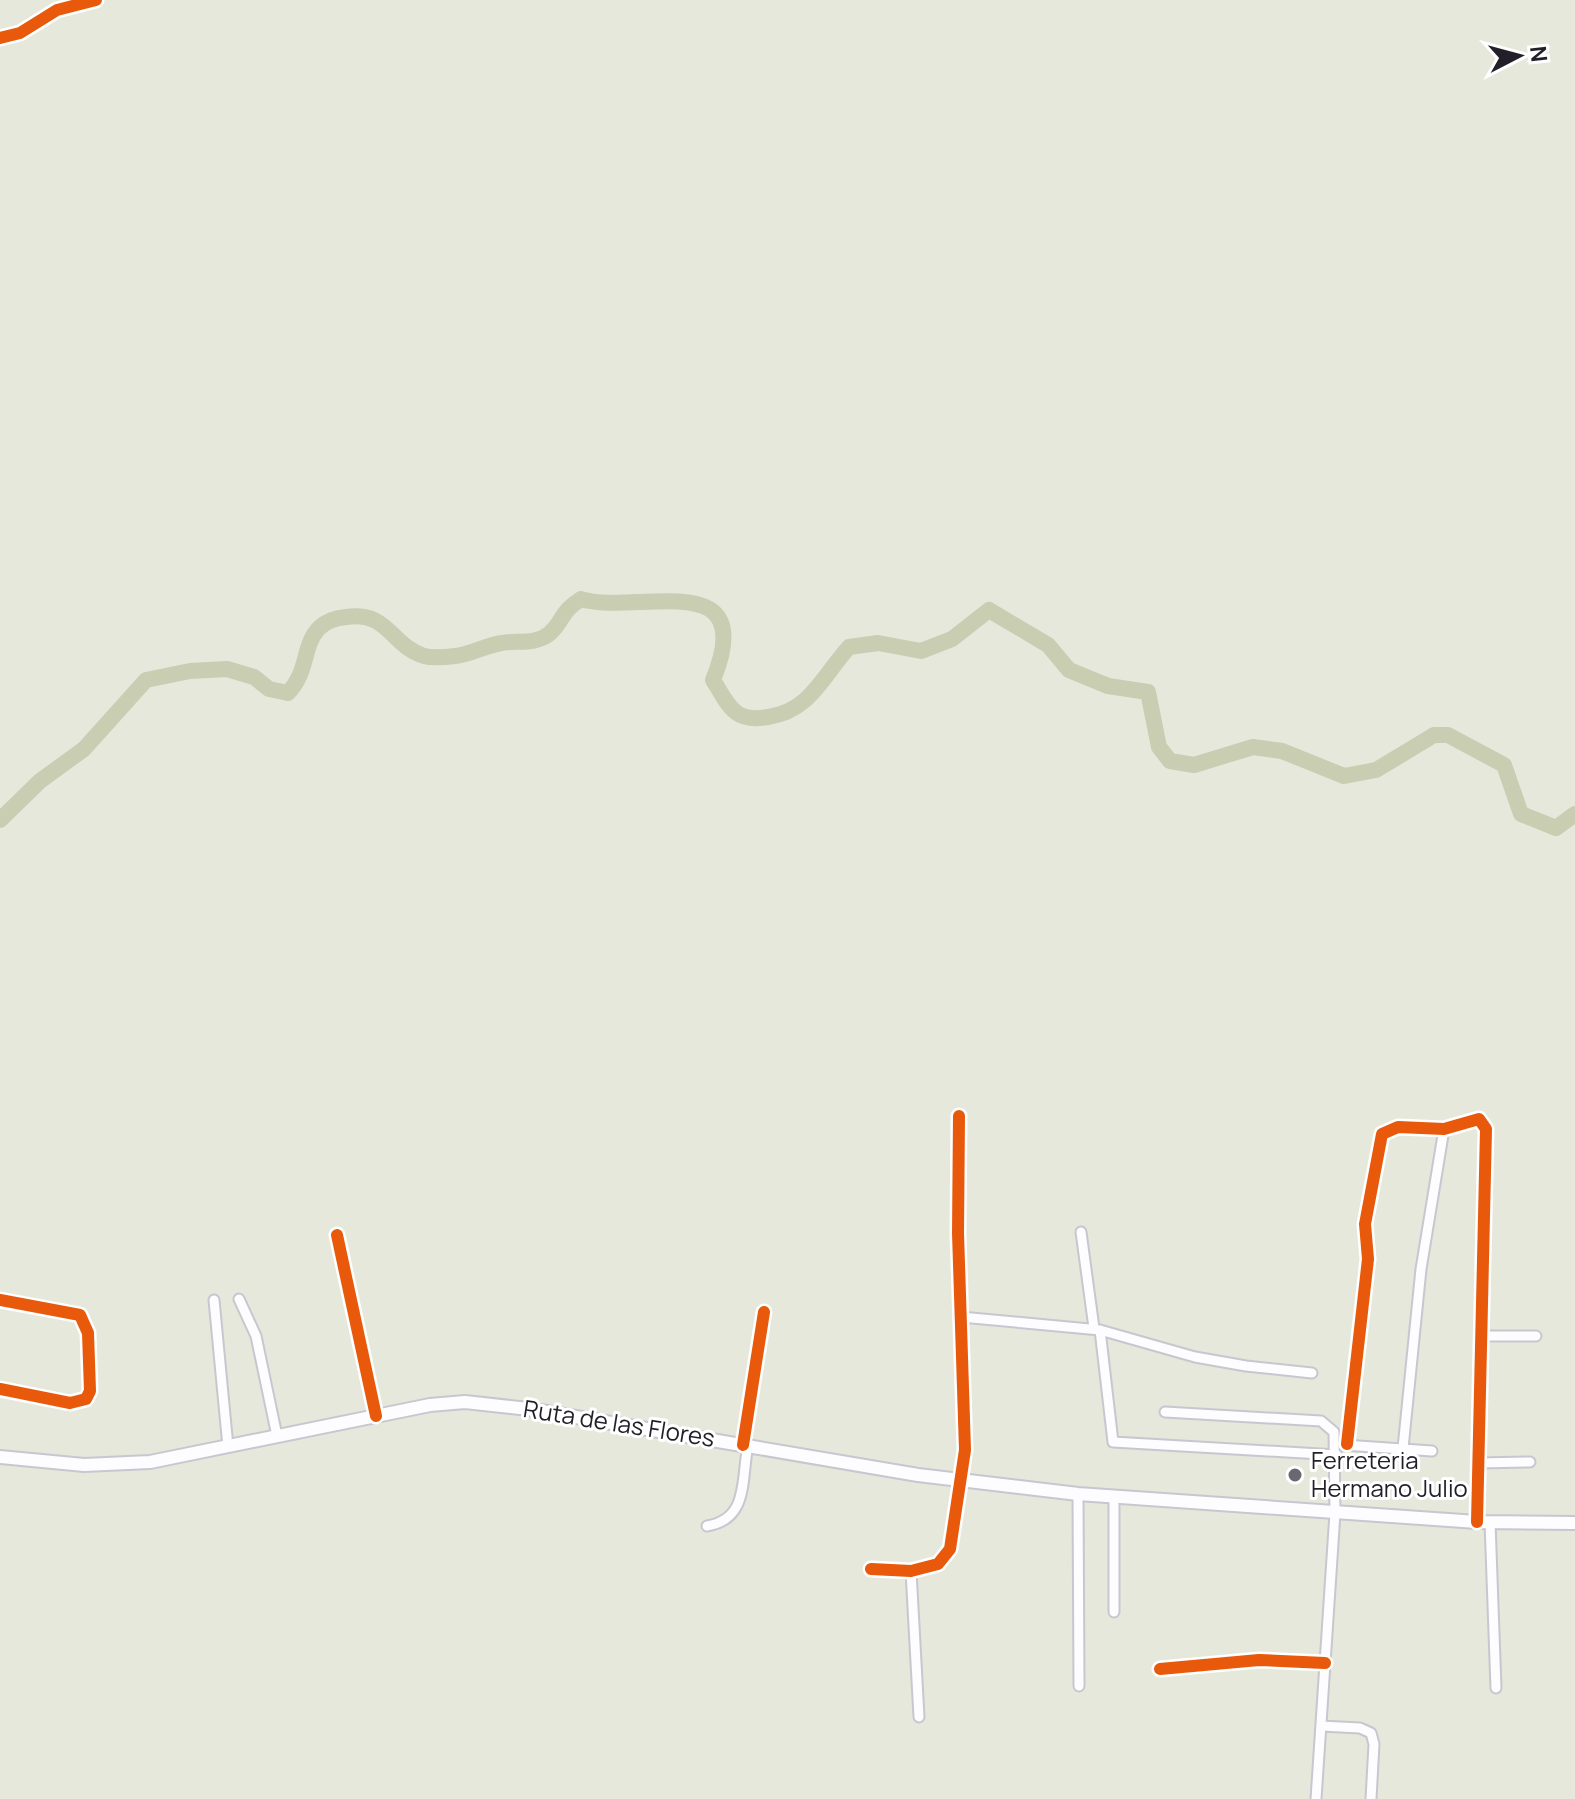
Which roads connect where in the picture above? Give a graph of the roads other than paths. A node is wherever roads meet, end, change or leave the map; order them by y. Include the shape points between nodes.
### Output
1 (96, 0) edge
2 (0, 38) edge
3 (959, 1116) dead end
4 (1444, 1129) junction
5 (1081, 1232) dead end
6 (337, 1235) dead end
7 (239, 1299) dead end
8 (0, 1300) edge
9 (214, 1300) dead end
10 (764, 1312) dead end
11 (961, 1317) junction
12 (1097, 1329) junction
13 (1480, 1336) junction
14 (1536, 1336) dead end
15 (1312, 1373) dead end
16 (0, 1389) edge
17 (1165, 1412) dead end
18 (376, 1416) junction
19 (277, 1436) junction
20 (745, 1445) junction
21 (228, 1447) junction
22 (1403, 1448) junction
23 (1340, 1449) junction
24 (1432, 1451) dead end
25 (0, 1457) edge
26 (1530, 1462) dead end
27 (1479, 1463) junction
28 (958, 1480) junction
29 (1078, 1494) junction
30 (1114, 1496) junction
31 (1335, 1513) junction
32 (1484, 1522) junction
33 (1575, 1523) edge
34 (707, 1526) dead end
35 (871, 1569) dead end
36 (911, 1571) junction
37 (1114, 1612) dead end
38 (1325, 1663) junction
39 (1160, 1669) dead end
40 (1079, 1686) dead end
41 (1496, 1688) dead end
42 (919, 1717) dead end
43 (1321, 1726) junction
44 (1316, 1799) edge
45 (1371, 1799) edge

1 - 2 street via 57,10 20,33
3 - 11 street
4 - 13 street via 1479,1119 1486,1129
4 - 22 street via 1421,1269
4 - 23 street via 1388,1128 1378,1145 1365,1224 1368,1259
5 - 12 street
6 - 18 street
7 - 19 street via 256,1336
8 - 16 street via 80,1315 88,1333 90,1391 86,1399 70,1403
9 - 21 street
10 - 20 street
11 - 12 street
11 - 28 street via 965,1450
12 - 15 street via 1195,1357
12 - 23 street via 1113,1442
13 - 14 street
13 - 27 street
17 - 23 street via 1321,1421 1331,1427
18 - 19 main road, Ruta de las Flores
18 - 20 main road, Ruta de las Flores via 430,1405 493,1403
19 - 21 main road, Ruta de las Flores
20 - 28 main road, Ruta de las Flores
20 - 34 street via 736,1513 725,1523
21 - 25 main road, Ruta de las Flores via 121,1465
22 - 23 street
22 - 24 street
23 - 31 street
26 - 27 street
27 - 32 street
28 - 29 main road, Ruta de las Flores
28 - 36 street via 946,1558
29 - 30 main road, Ruta de las Flores
29 - 40 street
30 - 31 main road, Ruta de las Flores
30 - 37 street
31 - 32 main road, Ruta de las Flores
31 - 38 street
32 - 33 main road, Ruta de las Flores
32 - 41 street
35 - 36 street
36 - 42 street
38 - 39 street via 1259,1660
38 - 43 street
43 - 44 street
43 - 45 street via 1371,1733

